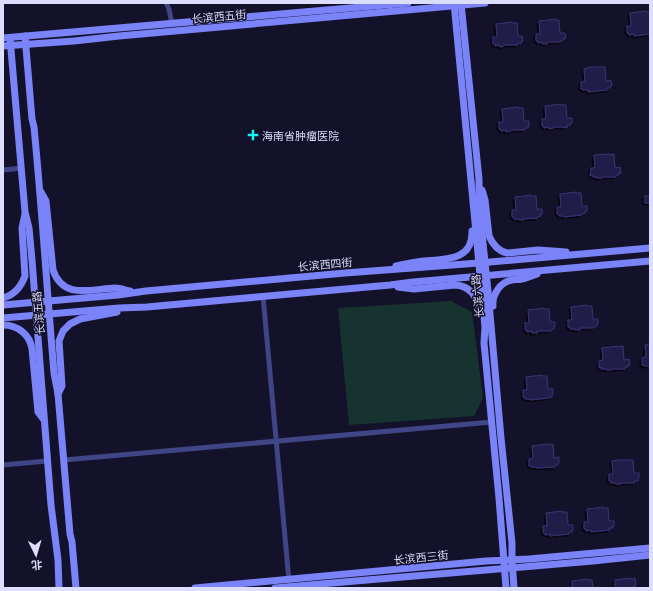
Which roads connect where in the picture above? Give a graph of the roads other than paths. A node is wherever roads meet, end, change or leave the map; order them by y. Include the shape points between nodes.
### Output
1 (166, 3) edge
2 (408, 3) edge
3 (485, 3) edge
4 (458, 4) edge
5 (172, 24) junction
6 (25, 36) junction
7 (7, 38) edge
8 (26, 45) junction
9 (3, 46) edge
10 (11, 46) junction
11 (22, 168) junction
12 (3, 170) edge
13 (475, 179) junction
14 (40, 189) junction
15 (26, 212) junction
16 (650, 248) edge
17 (588, 253) junction
18 (650, 261) edge
19 (482, 263) junction
20 (380, 270) junction
21 (547, 271) junction
22 (483, 276) junction
23 (390, 285) junction
24 (132, 292) junction
25 (264, 296) junction
26 (3, 298) edge
27 (48, 301) junction
28 (35, 302) junction
29 (3, 305) edge
30 (147, 307) junction
31 (49, 314) junction
32 (36, 315) junction
33 (3, 318) edge
34 (3, 325) edge
35 (492, 342) junction
36 (484, 343) junction
37 (58, 394) junction
38 (44, 420) junction
39 (492, 422) junction
40 (277, 441) junction
41 (64, 460) junction
42 (48, 461) junction
43 (3, 465) edge
44 (650, 548) edge
45 (650, 555) edge
46 (508, 560) junction
47 (509, 569) junction
48 (289, 585) edge
49 (59, 588) edge
50 (76, 588) edge
51 (195, 588) edge
52 (275, 588) edge
53 (506, 588) edge
54 (514, 588) edge

1 - 5 street
2 - 5 main road, 长滨西五街
3 - 4 main road, 长滨西五街
4 - 8 main road, 长滨西五街
4 - 13 main road, 长滨六路
5 - 6 main road, 长滨西五街
6 - 7 main road, 长滨西五街
6 - 8 main road, 长滨五路
7 - 10 main road, 长滨五路
8 - 10 main road, 长滨西五街
8 - 14 main road, 长滨五路
9 - 10 main road, 长滨西五街
10 - 11 main road, 长滨五路
11 - 12 street
11 - 15 main road, 长滨五路
13 - 17 main road via 485,200 491,242 502,252 538,250
13 - 19 main road, 长滨六路 via 479,201
13 - 20 main road via 469,202 472,240 466,250 451,258 410,262
14 - 24 main road via 46,201 52,266 58,280 74,291 117,288
14 - 27 main road, 长滨五路
15 - 26 main road via 22,228 25,276 16,291
15 - 28 main road, 长滨五路
16 - 17 main road, 长滨西四街
17 - 19 main road, 长滨西四街
18 - 21 main road
19 - 20 main road, 长滨西四街
19 - 22 main road, 长滨六路
20 - 24 main road, 长滨西四街
21 - 22 main road
21 - 35 main road via 512,280 498,290 493,299 495,326
22 - 23 main road
22 - 35 main road, 长滨六路
22 - 36 main road, 长滨六路
23 - 25 main road
23 - 36 main road via 414,289 455,285 467,288 478,302
24 - 27 main road, 长滨西四街
25 - 30 main road
25 - 40 street
27 - 28 main road, 长滨西四街
27 - 31 main road, 长滨五路
28 - 29 main road, 长滨西四街
28 - 32 main road, 长滨五路
30 - 31 main road
30 - 37 main road via 80,319 66,327 59,341 62,386
31 - 32 main road
31 - 37 main road, 长滨五路
32 - 33 main road
32 - 38 main road, 长滨五路
34 - 38 main road via 20,330 31,342 38,412
35 - 46 main road, 长滨六路 via 511,535
36 - 39 main road, 长滨六路
37 - 41 main road, 长滨五路
38 - 42 main road, 长滨五路
39 - 40 street
39 - 46 main road, 长滨六路
40 - 41 street
40 - 48 street
41 - 50 main road, 长滨五路
42 - 43 street
42 - 49 main road, 长滨五路
44 - 46 main road, 长滨西三街
45 - 47 main road, 长滨西三街
46 - 47 main road, 长滨六路
46 - 48 main road, 长滨西三街
47 - 48 main road, 长滨西三街
47 - 53 main road, 长滨六路
47 - 54 main road, 长滨六路
48 - 51 main road, 长滨西三街
48 - 52 main road, 长滨西三街

